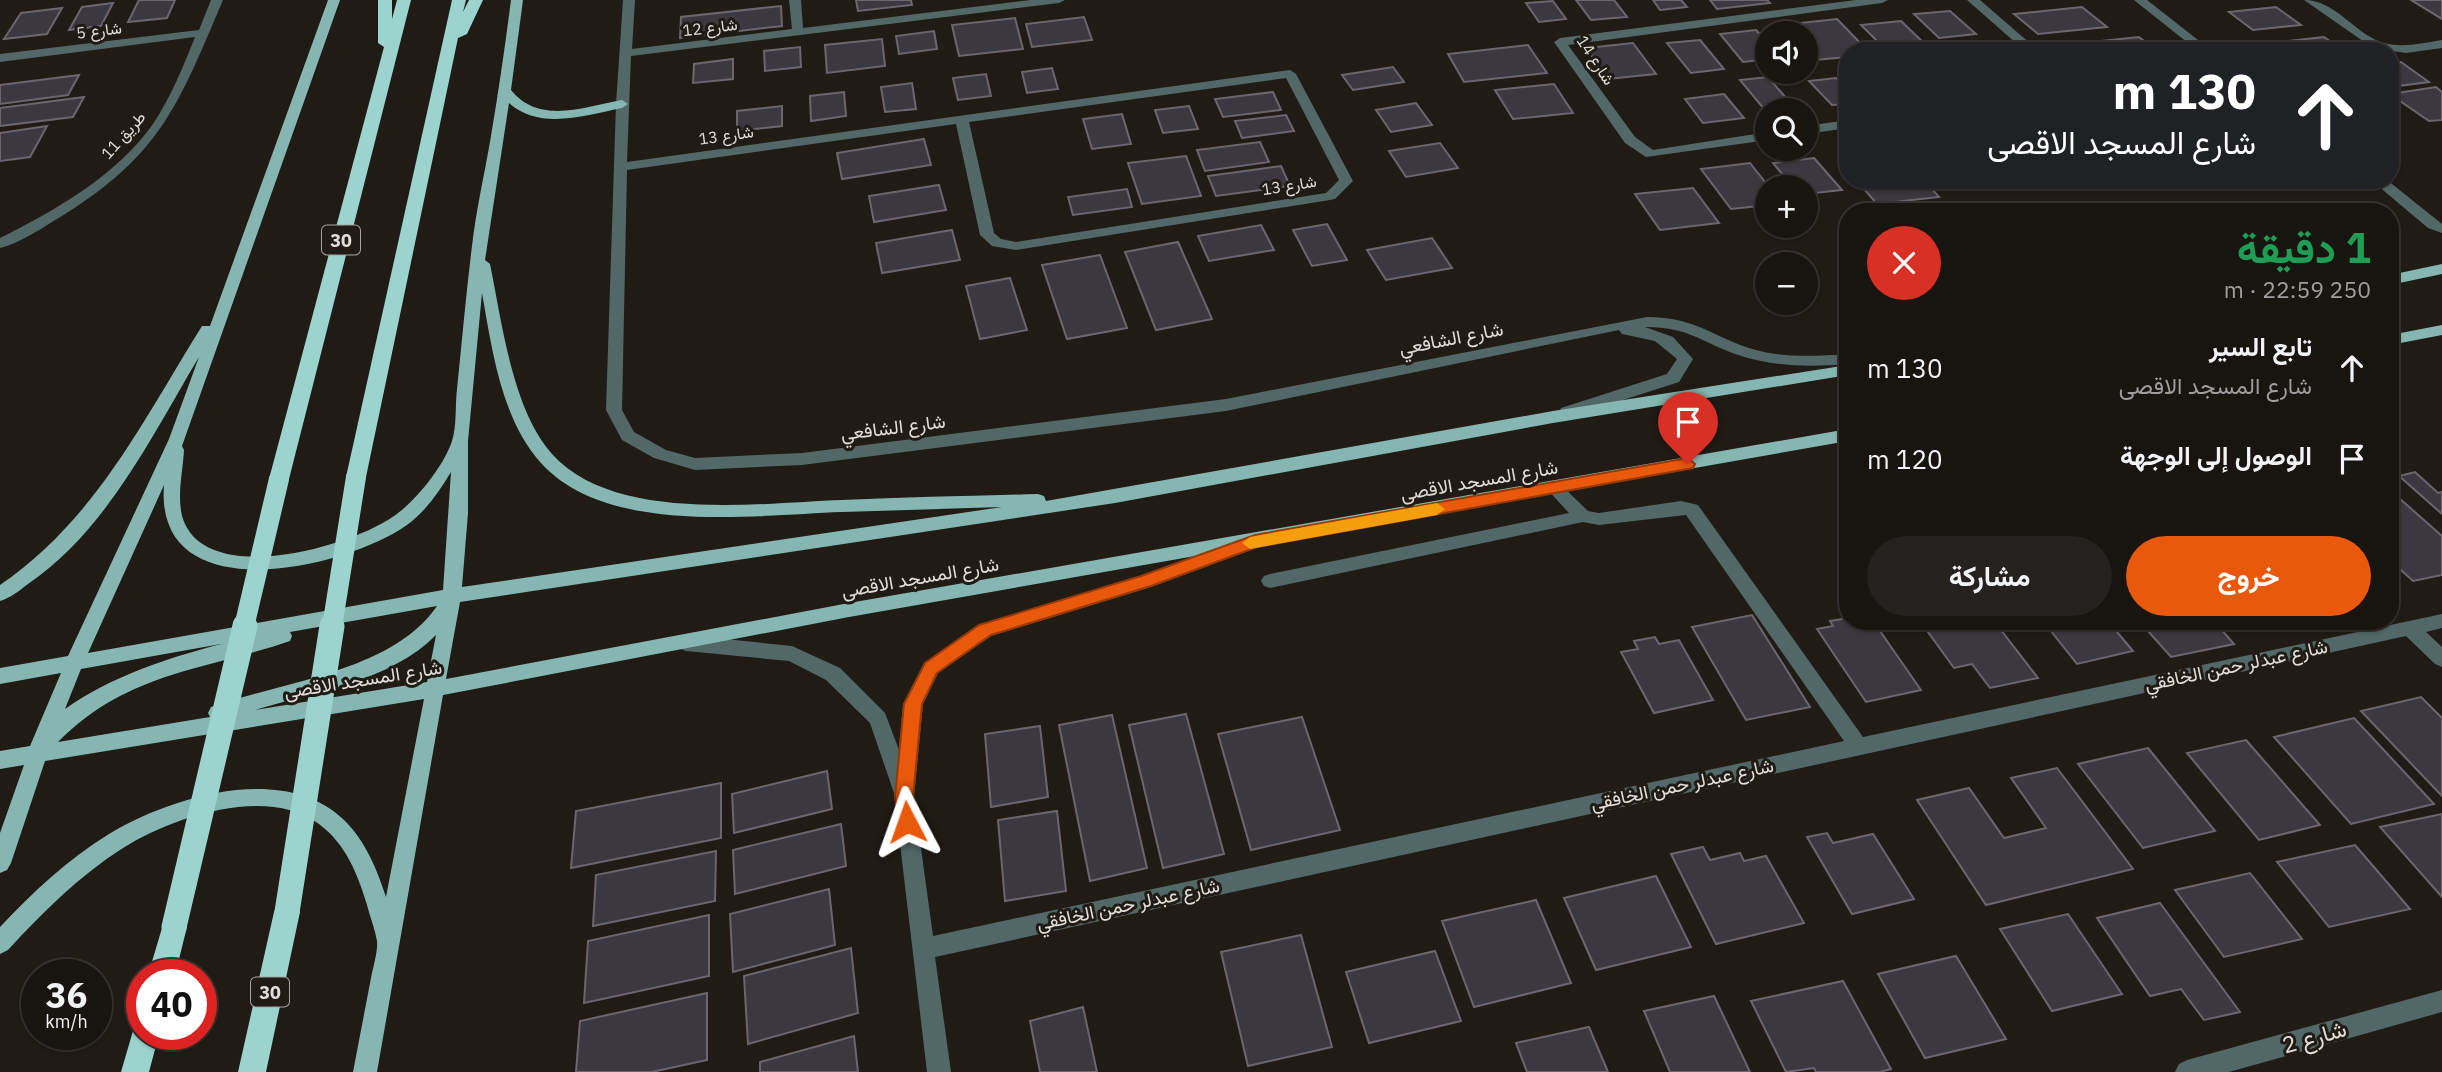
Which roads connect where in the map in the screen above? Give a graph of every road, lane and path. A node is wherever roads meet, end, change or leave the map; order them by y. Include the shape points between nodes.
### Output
1 (217, 0) edge
2 (334, 0) edge
3 (385, 0) edge
4 (404, 0) edge
5 (459, 0) edge
6 (476, 0) edge
7 (517, 0) edge
8 (629, 0) edge
9 (795, 0) edge
10 (1059, 0) edge
11 (1882, 0) edge
12 (1973, 0) edge
13 (2140, 0) edge
14 (2310, 0) edge
15 (797, 32) junction
16 (202, 33) junction
17 (2022, 42) edge
18 (2194, 42) edge
19 (2373, 42) edge
20 (2442, 44) edge
21 (2399, 48) edge
22 (626, 53) junction
23 (0, 58) edge
24 (445, 67) junction
25 (384, 74) junction
26 (505, 90) junction
27 (622, 104) junction
28 (962, 120) junction
29 (1839, 125) edge
30 (1818, 128) edge
31 (1755, 138) edge
32 (621, 167) junction
33 (2389, 189) edge
34 (2437, 227) edge
35 (2442, 241) edge
36 (479, 243) junction
37 (0, 244) edge
38 (2441, 268) edge
39 (2399, 278) edge
40 (225, 300) junction
41 (1599, 330) junction
42 (2442, 330) edge
43 (2399, 338) edge
44 (1839, 360) edge
45 (1839, 371) edge
46 (1553, 417) junction
47 (1839, 437) edge
48 (177, 439) junction
49 (460, 441) junction
50 (1554, 488) junction
51 (1115, 497) junction
52 (1583, 516) junction
53 (1255, 541) junction
54 (1270, 581) dead end
55 (0, 594) edge
56 (452, 596) junction
57 (368, 612) junction
58 (2442, 621) edge
59 (2410, 628) junction
60 (686, 643) junction
61 (2442, 659) edge
62 (75, 661) junction
63 (0, 676) edge
64 (436, 688) junction
65 (132, 739) junction
66 (1858, 746) junction
67 (38, 752) junction
68 (0, 760) edge
69 (904, 797) junction
70 (0, 863) edge
71 (0, 943) edge
72 (389, 944) junction
73 (922, 949) junction
74 (165, 959) edge
75 (2442, 1000) edge
76 (141, 1050) edge
77 (135, 1072) edge
78 (252, 1072) edge
79 (365, 1072) edge
80 (939, 1072) edge
81 (2187, 1072) edge

1 - 16 street, طريق 11
2 - 40 main road
3 - 25 highway
4 - 25 highway, 30
5 - 24 highway, 30
6 - 24 highway
7 - 26 main road
8 - 22 street, شارع الشافعي
9 - 15 street
10 - 15 street, شارع 12
11 - 31 street, شارع 14 via 1560,42 1630,140 1651,154
12 - 17 street
13 - 18 street
14 - 19 street
15 - 22 street, شارع 12
16 - 23 street, شارع 5
16 - 37 street, طريق 11 via 171,104 150,136 120,168 71,205
20 - 21 street
22 - 27 street, شارع الشافعي
24 - 78 highway, 30, bridge via 356,477 288,912
25 - 74 highway, 30, bridge via 279,479
26 - 27 main road via 523,110 540,115
26 - 36 main road
27 - 32 street, شارع الشافعي
28 - 28 street, شارع 13 via 1290,74 1346,181 1330,196 1016,246 997,243 987,235
28 - 32 street, شارع 13
29 - 30 street
32 - 41 street, شارع الشافعي via 614,410 628,436 660,454 695,464 802,459 1226,405
33 - 34 street
34 - 35 street
36 - 49 main road
36 - 51 main road via 503,357 532,437 555,467 590,489 642,504 701,510
38 - 39 main road
40 - 48 main road
40 - 55 main road via 99,505 56,552
41 - 44 street, شارع الشافعي via 1634,320 1665,321 1695,329 1740,351 1813,362
41 - 46 street, شارع الشافعي via 1643,330 1674,343 1685,359 1673,378
42 - 43 main road
45 - 46 main road
46 - 51 main road
47 - 50 main road, شارع المسجد الاقصى
48 - 49 main road via 174,507 183,537 209,554 261,563 313,557 392,526 431,491
48 - 62 main road
49 - 56 main road
50 - 52 street
50 - 53 main road, شارع المسجد الاقصى
51 - 56 main road
52 - 54 street
52 - 66 street via 1599,519 1681,507 1692,510
53 - 60 main road, شارع المسجد الاقصى via 849,610
53 - 69 street via 1145,582 985,629 931,668 913,704
56 - 57 main road
56 - 64 main road
56 - 65 main road via 430,629 390,658
57 - 62 main road
57 - 67 main road via 117,686 68,717
58 - 59 street, شارع عبدلر حمن الخافقي
59 - 61 street
59 - 66 street, شارع عبدلر حمن الخافقي
60 - 64 main road, شارع المسجد الاقصى
60 - 69 street via 792,654 833,674 878,719
62 - 63 main road
62 - 67 main road
64 - 65 main road, شارع المسجد الاقصى
64 - 72 main road
65 - 67 main road, شارع المسجد الاقصى
66 - 73 street, شارع عبدلر حمن الخافقي
67 - 68 main road, شارع المسجد الاقصى
67 - 70 main road
69 - 73 street
71 - 72 main road via 47,892 114,841 177,812 245,798 300,804 317,811 341,831 367,872
72 - 79 main road
73 - 80 street
75 - 81 street, شارع 2
76 - 77 highway

